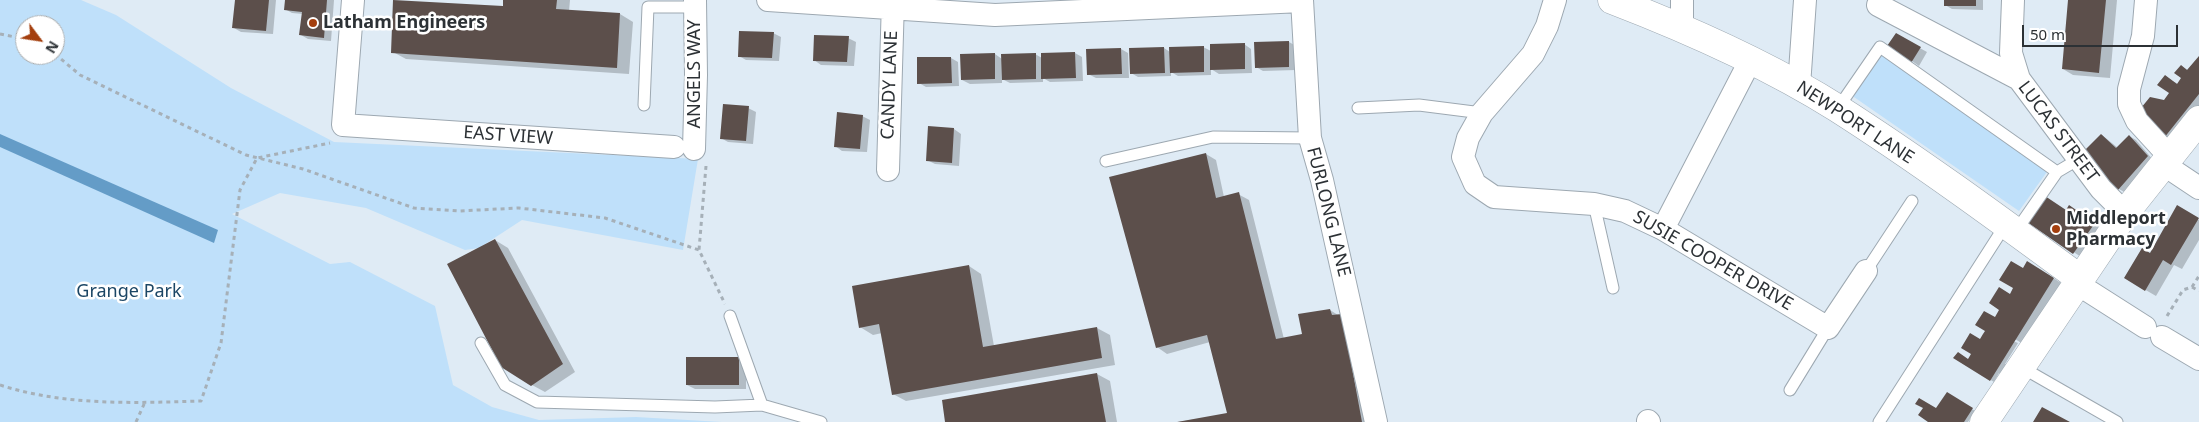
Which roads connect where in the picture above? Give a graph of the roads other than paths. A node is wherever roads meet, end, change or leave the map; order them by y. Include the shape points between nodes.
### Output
1 (352, 0) edge
2 (768, 0) edge
3 (1302, 0) edge
4 (1555, 0) edge
5 (1612, 0) edge
6 (1682, 0) edge
7 (1805, 0) edge
8 (2013, 0) edge
9 (2146, 0) edge
10 (695, 3) edge
11 (893, 4) edge
12 (1878, 5) dead end
13 (1056, 6) edge
14 (1682, 27) junction
15 (1750, 61) junction
16 (2019, 79) junction
17 (1799, 86) junction
18 (644, 105) dead end
19 (1358, 108) dead end
20 (1838, 108) junction
21 (1482, 113) junction
22 (2199, 120) edge
23 (1310, 138) junction
24 (684, 148) joint
25 (2079, 159) junction
26 (1106, 160) dead end
27 (2166, 160) junction
28 (888, 170) dead end
29 (2057, 172) junction
30 (2199, 188) edge
31 (1912, 201) dead end
32 (1594, 204) junction
33 (2124, 213) junction
34 (2011, 228) junction
35 (1663, 229) junction
36 (1866, 271) joint
37 (2078, 280) junction
38 (1613, 288) dead end
39 (730, 316) road end
40 (1828, 328) junction
41 (481, 344) dead end
42 (2199, 359) edge
43 (2021, 366) junction
44 (1790, 390) dead end
45 (762, 405) junction
46 (822, 422) edge
47 (1376, 422) edge
48 (1879, 422) edge
49 (1984, 422) edge
50 (2117, 422) edge

1 - 24 street, EAST VIEW via 338,133
2 - 11 street
3 - 13 street
3 - 23 street, FURLONG LANE
4 - 21 street, SUSIE COOPER DRIVE via 1533,54
5 - 14 street, NEWPORT LANE
6 - 14 street
7 - 17 street
8 - 16 street via 2011,53
9 - 27 street via 2143,36 2129,90 2129,104
10 - 18 lane via 648,7
10 - 24 street, ANGELS WAY via 696,75
11 - 13 street via 995,15
11 - 28 street, CANDY LANE
12 - 16 street, LUCAS STREET
14 - 15 street, NEWPORT LANE
15 - 17 street, NEWPORT LANE
15 - 35 street
16 - 25 street, LUCAS STREET
17 - 20 street, NEWPORT LANE
19 - 21 lane via 1419,105
20 - 29 lane via 1880,47
20 - 34 street, NEWPORT LANE
21 - 32 street, SUSIE COOPER DRIVE via 1468,138 1463,157 1475,184 1494,197
22 - 27 street
23 - 26 lane via 1212,137
23 - 47 street, FURLONG LANE
25 - 29 lane
25 - 33 street, LUCAS STREET
27 - 30 street
27 - 33 street
29 - 34 lane
31 - 36 lane
32 - 35 street, SUSIE COOPER DRIVE via 1624,211
32 - 38 lane
33 - 37 street
34 - 37 street, NEWPORT LANE
34 - 48 lane
35 - 40 street, SUSIE COOPER DRIVE
36 - 40 street
37 - 42 street via 2157,328
37 - 43 street
39 - 45 lane
40 - 44 lane
41 - 45 lane via 505,385 537,402
43 - 49 street
43 - 50 lane
45 - 46 lane

